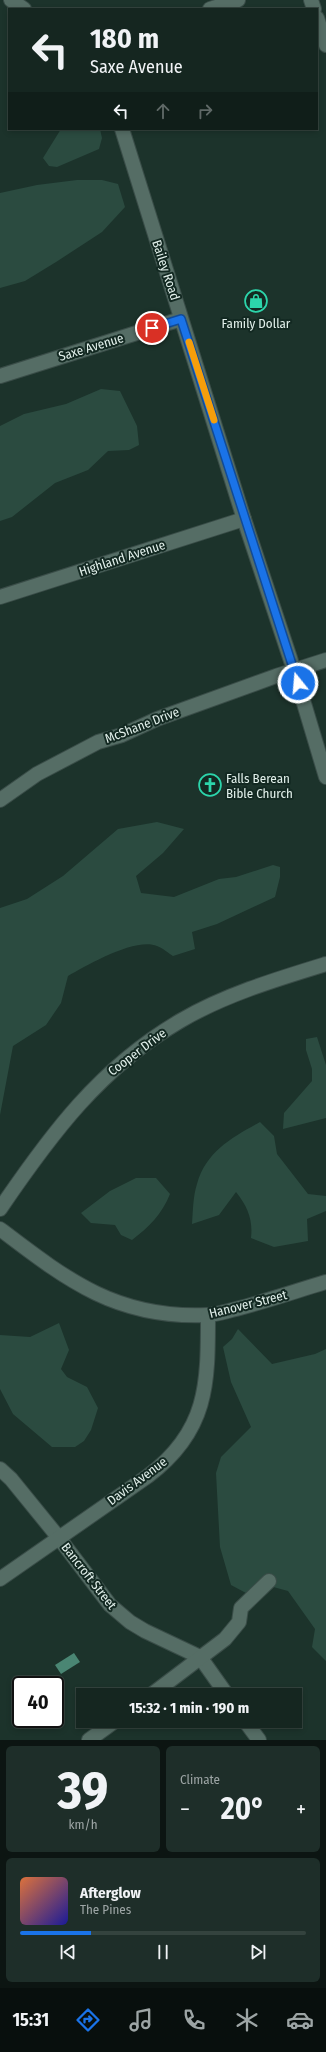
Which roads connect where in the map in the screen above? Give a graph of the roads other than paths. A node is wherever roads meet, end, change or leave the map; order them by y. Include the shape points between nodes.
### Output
1 (11, 0) edge
2 (238, 0) edge
3 (23, 8) edge
4 (213, 8) edge
5 (318, 21) edge
6 (326, 45) edge
7 (122, 130) edge
8 (181, 319) junction
9 (0, 376) edge
10 (244, 519) junction
11 (0, 597) edge
12 (326, 660) edge
13 (294, 670) junction
14 (326, 776) edge
15 (0, 800) edge
16 (326, 964) edge
17 (0, 1209) edge
18 (0, 1229) edge
19 (326, 1282) edge
20 (208, 1316) junction
21 (0, 1469) edge
22 (59, 1538) junction
23 (0, 1579) edge
24 (269, 1581) dead end
25 (200, 1657) junction
26 (160, 1688) edge
27 (222, 1688) edge
28 (105, 1728) edge
29 (251, 1728) edge
30 (89, 1740) edge
31 (259, 1740) edge

1 - 3 street
2 - 4 street
5 - 6 street
7 - 8 street, Bailey Road
8 - 9 street, Saxe Avenue
8 - 10 street, Bailey Road
10 - 11 street, Highland Avenue
10 - 13 street, Bailey Road
12 - 13 street, McShane Drive
13 - 14 street, Bailey Road
13 - 15 street, McShane Drive via 98,742 37,774
16 - 17 street, Cooper Drive via 258,986 199,1011 132,1052 106,1075 73,1111
18 - 20 street, Hanover Street via 67,1278 113,1302 162,1313
19 - 20 street, Hanover Street via 261,1303
20 - 22 street, Davis Avenue via 208,1368 204,1392 196,1417 182,1443 157,1469
21 - 22 street, Bancroft Street
22 - 23 street, Davis Avenue
22 - 25 street, Bancroft Street via 119,1614 145,1631
24 - 25 street via 241,1608 239,1622 233,1631
25 - 26 street
25 - 27 street, Bancroft Street
28 - 30 street
29 - 31 street

